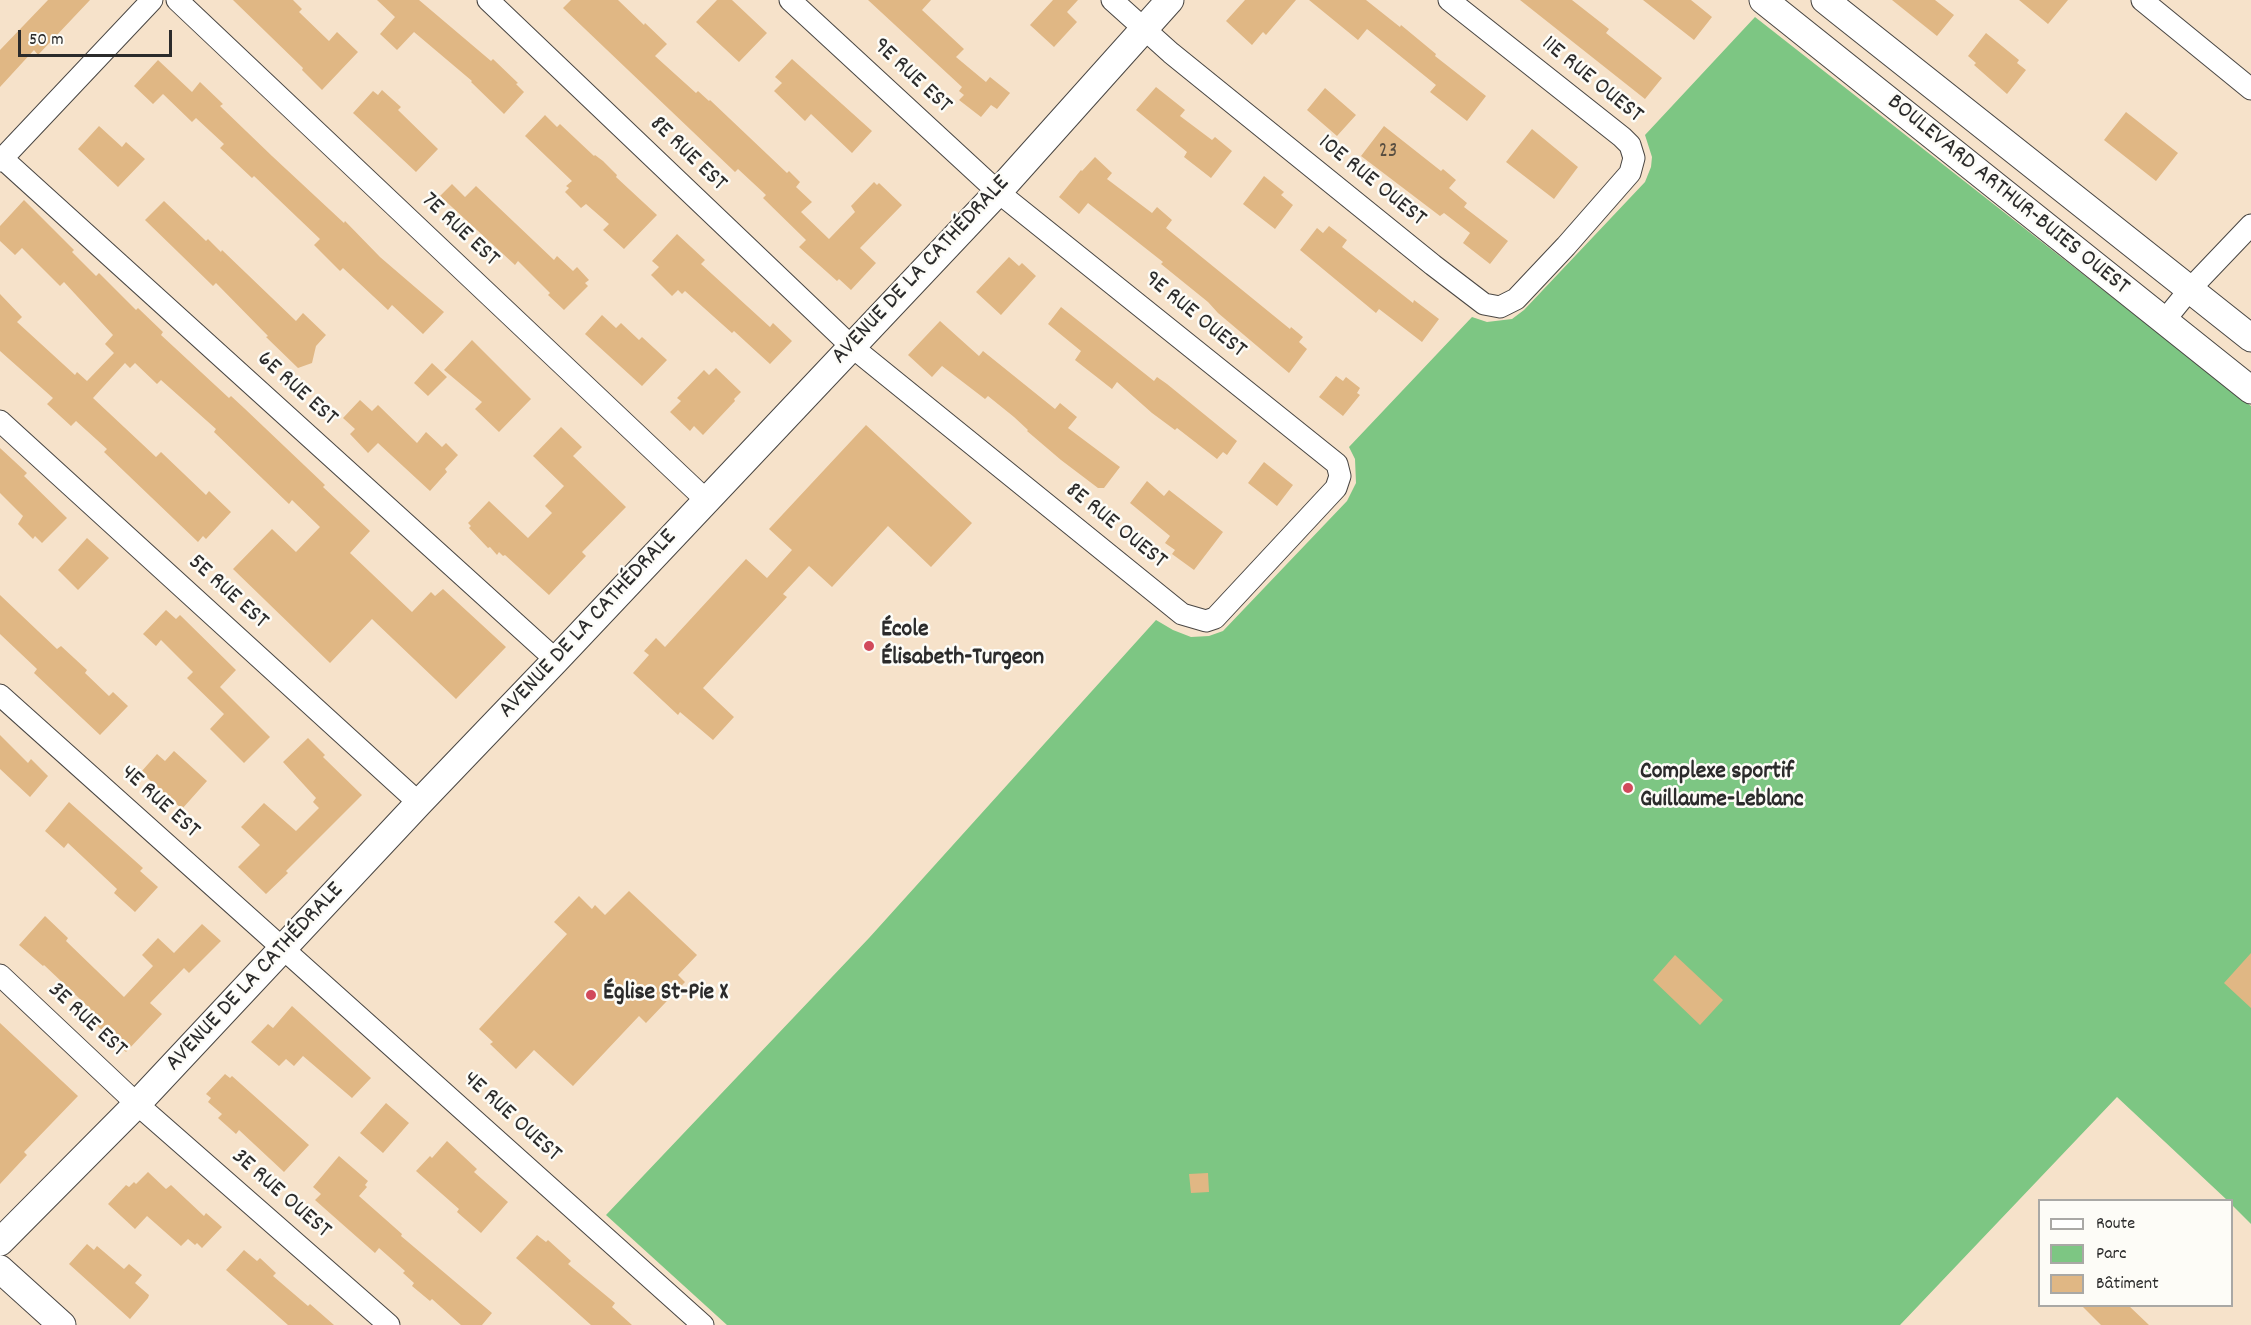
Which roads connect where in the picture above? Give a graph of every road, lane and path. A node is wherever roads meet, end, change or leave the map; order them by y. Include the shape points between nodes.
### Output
1 (152, 0) edge
2 (177, 0) edge
3 (488, 0) edge
4 (790, 0) edge
5 (1112, 0) edge
6 (1170, 0) edge
7 (1449, 0) edge
8 (1763, 0) edge
9 (1825, 0) edge
10 (2142, 0) edge
11 (1143, 29) junction
12 (2251, 88) edge
13 (1, 159) edge
14 (998, 192) junction
15 (2251, 225) edge
16 (1566, 246) joint
17 (2190, 289) junction
18 (2164, 321) junction
19 (2251, 338) edge
20 (851, 346) junction
21 (2251, 390) edge
22 (0, 421) edge
23 (1336, 488) joint
24 (706, 500) junction
25 (556, 660) junction
26 (0, 695) edge
27 (419, 802) junction
28 (285, 948) junction
29 (0, 975) edge
30 (137, 1104) junction
31 (0, 1242) edge
32 (0, 1269) edge
33 (62, 1325) edge
34 (389, 1325) edge
35 (703, 1325) edge

1 - 13 street
2 - 24 street, 7E RUE EST
3 - 20 street, 8E RUE EST
4 - 14 street, 9E RUE EST
5 - 11 street, 10E RUE OUEST
6 - 11 street, AVENUE DE LA CATHÉDRALE
7 - 16 street, 11E RUE OUEST via 1630,145 1634,158 1630,173
8 - 18 street, BOULEVARD ARTHUR-BUIES OUEST
9 - 17 street, BOULEVARD ARTHUR-BUIES OUEST
10 - 12 street
11 - 14 street, AVENUE DE LA CATHÉDRALE
11 - 16 street, 10E RUE OUEST via 1484,304 1500,307 1516,299
13 - 25 street, 6E RUE EST
14 - 20 street, AVENUE DE LA CATHÉDRALE
14 - 23 street, 9E RUE OUEST via 1338,464
15 - 17 street
17 - 18 street
17 - 19 street, BOULEVARD ARTHUR-BUIES OUEST
18 - 21 street, BOULEVARD ARTHUR-BUIES OUEST
20 - 23 street, 8E RUE OUEST via 1182,614 1200,620 1212,620 1219,615
20 - 24 street, AVENUE DE LA CATHÉDRALE
22 - 27 street, 5E RUE EST
24 - 25 street, AVENUE DE LA CATHÉDRALE
25 - 27 street, AVENUE DE LA CATHÉDRALE
26 - 28 street, 4E RUE EST
27 - 28 street, AVENUE DE LA CATHÉDRALE
28 - 30 street, AVENUE DE LA CATHÉDRALE
28 - 35 street, 4E RUE OUEST
29 - 30 street, 3E RUE EST
30 - 31 street, AVENUE DE LA CATHÉDRALE
30 - 34 street, 3E RUE OUEST
32 - 33 street

